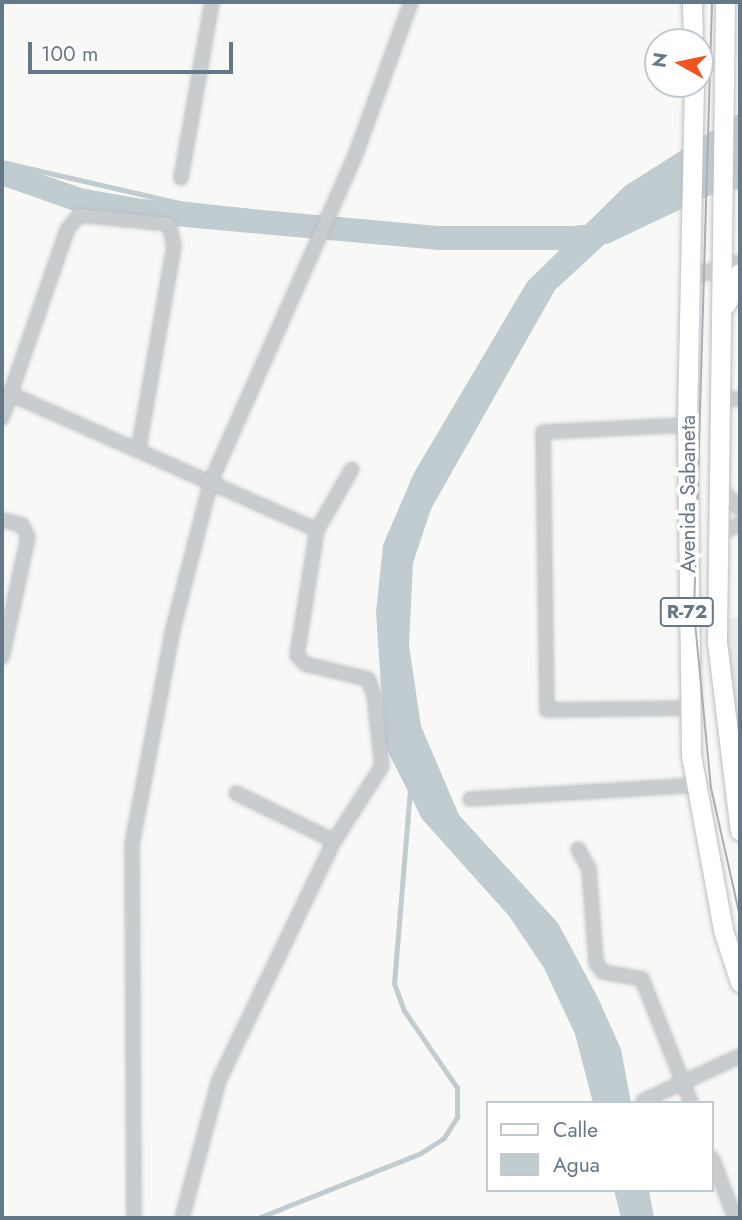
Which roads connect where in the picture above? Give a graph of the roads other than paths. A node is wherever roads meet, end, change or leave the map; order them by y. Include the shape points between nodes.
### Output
1 (212, 2) edge
2 (411, 2) edge
3 (692, 2) edge
4 (725, 2) edge
5 (693, 28) edge
6 (694, 98) edge
7 (181, 178) dead end
8 (723, 234) junction
9 (740, 251) edge
10 (734, 267) edge
11 (692, 277) junction
12 (8, 393) junction
13 (720, 399) junction
14 (740, 399) edge
15 (2, 418) edge
16 (687, 425) junction
17 (139, 447) junction
18 (352, 469) dead end
19 (211, 481) junction
20 (720, 487) junction
21 (740, 509) edge
22 (2, 520) edge
23 (740, 524) edge
24 (317, 530) junction
25 (719, 534) junction
26 (2, 657) edge
27 (690, 708) junction
28 (697, 785) junction
29 (236, 793) dead end
30 (470, 799) dead end
31 (740, 831) edge
32 (334, 841) junction
33 (578, 849) dead end
34 (740, 982) edge
35 (740, 1056) edge
36 (684, 1086) junction
37 (643, 1101) dead end
38 (690, 1101) edge
39 (714, 1163) edge
40 (134, 1218) edge
41 (183, 1218) edge
42 (736, 1218) edge

1 - 7 street
2 - 19 street via 333,206
3 - 5 main road
4 - 8 main road, Avenida Sabaneta / R-72
6 - 11 main road, Avenida Sabaneta / R-72
8 - 9 main road
8 - 10 main road, Avenida Sabaneta / R-72
10 - 11 street
10 - 13 main road, Avenida Sabaneta / R-72 via 721,319
11 - 16 main road, Avenida Sabaneta / R-72
12 - 15 street
12 - 17 street
12 - 17 street via 66,230 79,215 169,224 174,246
13 - 14 street
13 - 20 main road, Avenida Sabaneta / R-72
16 - 27 main road, Avenida Sabaneta / R-72
16 - 27 street via 544,432 547,710
17 - 19 street
18 - 24 street
19 - 24 street
19 - 40 street via 170,642 132,844
20 - 21 street
20 - 25 main road, Avenida Sabaneta / R-72
22 - 26 street via 22,525 28,537
23 - 25 street
24 - 32 street via 298,655 305,664 368,679 382,766
25 - 31 main road, Avenida Sabaneta / R-72 via 717,642
27 - 28 main road, Avenida Sabaneta / R-72
28 - 30 street
28 - 34 main road, Avenida Sabaneta / R-72 via 723,930
29 - 32 street
32 - 41 street via 219,1080
33 - 36 street via 589,869 596,964 610,974 642,979
35 - 36 street
36 - 37 street
36 - 38 street
39 - 42 street

